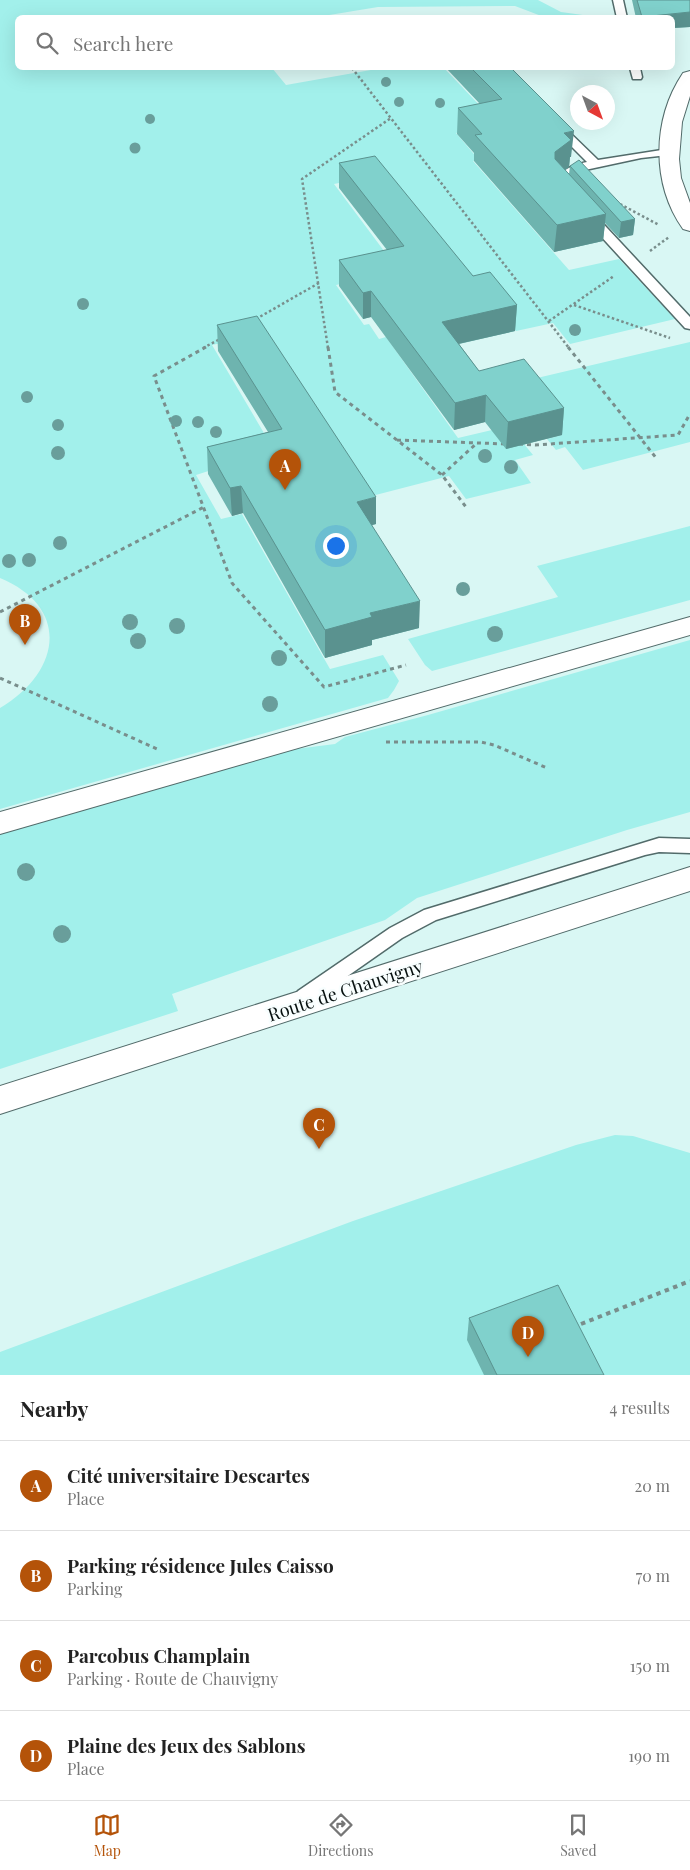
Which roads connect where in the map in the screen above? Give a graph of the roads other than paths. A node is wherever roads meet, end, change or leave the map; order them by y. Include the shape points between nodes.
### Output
1 (618, 0) edge
2 (621, 15) edge
3 (690, 77) edge
4 (562, 131) edge
5 (668, 152) junction
6 (595, 164) junction
7 (561, 185) edge
8 (581, 206) edge
9 (690, 226) edge
10 (690, 325) edge
11 (690, 626) edge
12 (0, 823) edge
13 (690, 846) edge
14 (690, 880) edge
15 (289, 1008) junction
16 (0, 1100) edge

1 - 2 lane
3 - 5 street via 673,124
4 - 6 lane
5 - 6 lane
5 - 9 street via 674,187
6 - 7 lane via 565,175 560,180
8 - 10 lane
11 - 12 street
13 - 15 lane via 646,848 430,915 396,933
14 - 15 street, Route de Chauvigny
15 - 16 street, Route de Chauvigny

